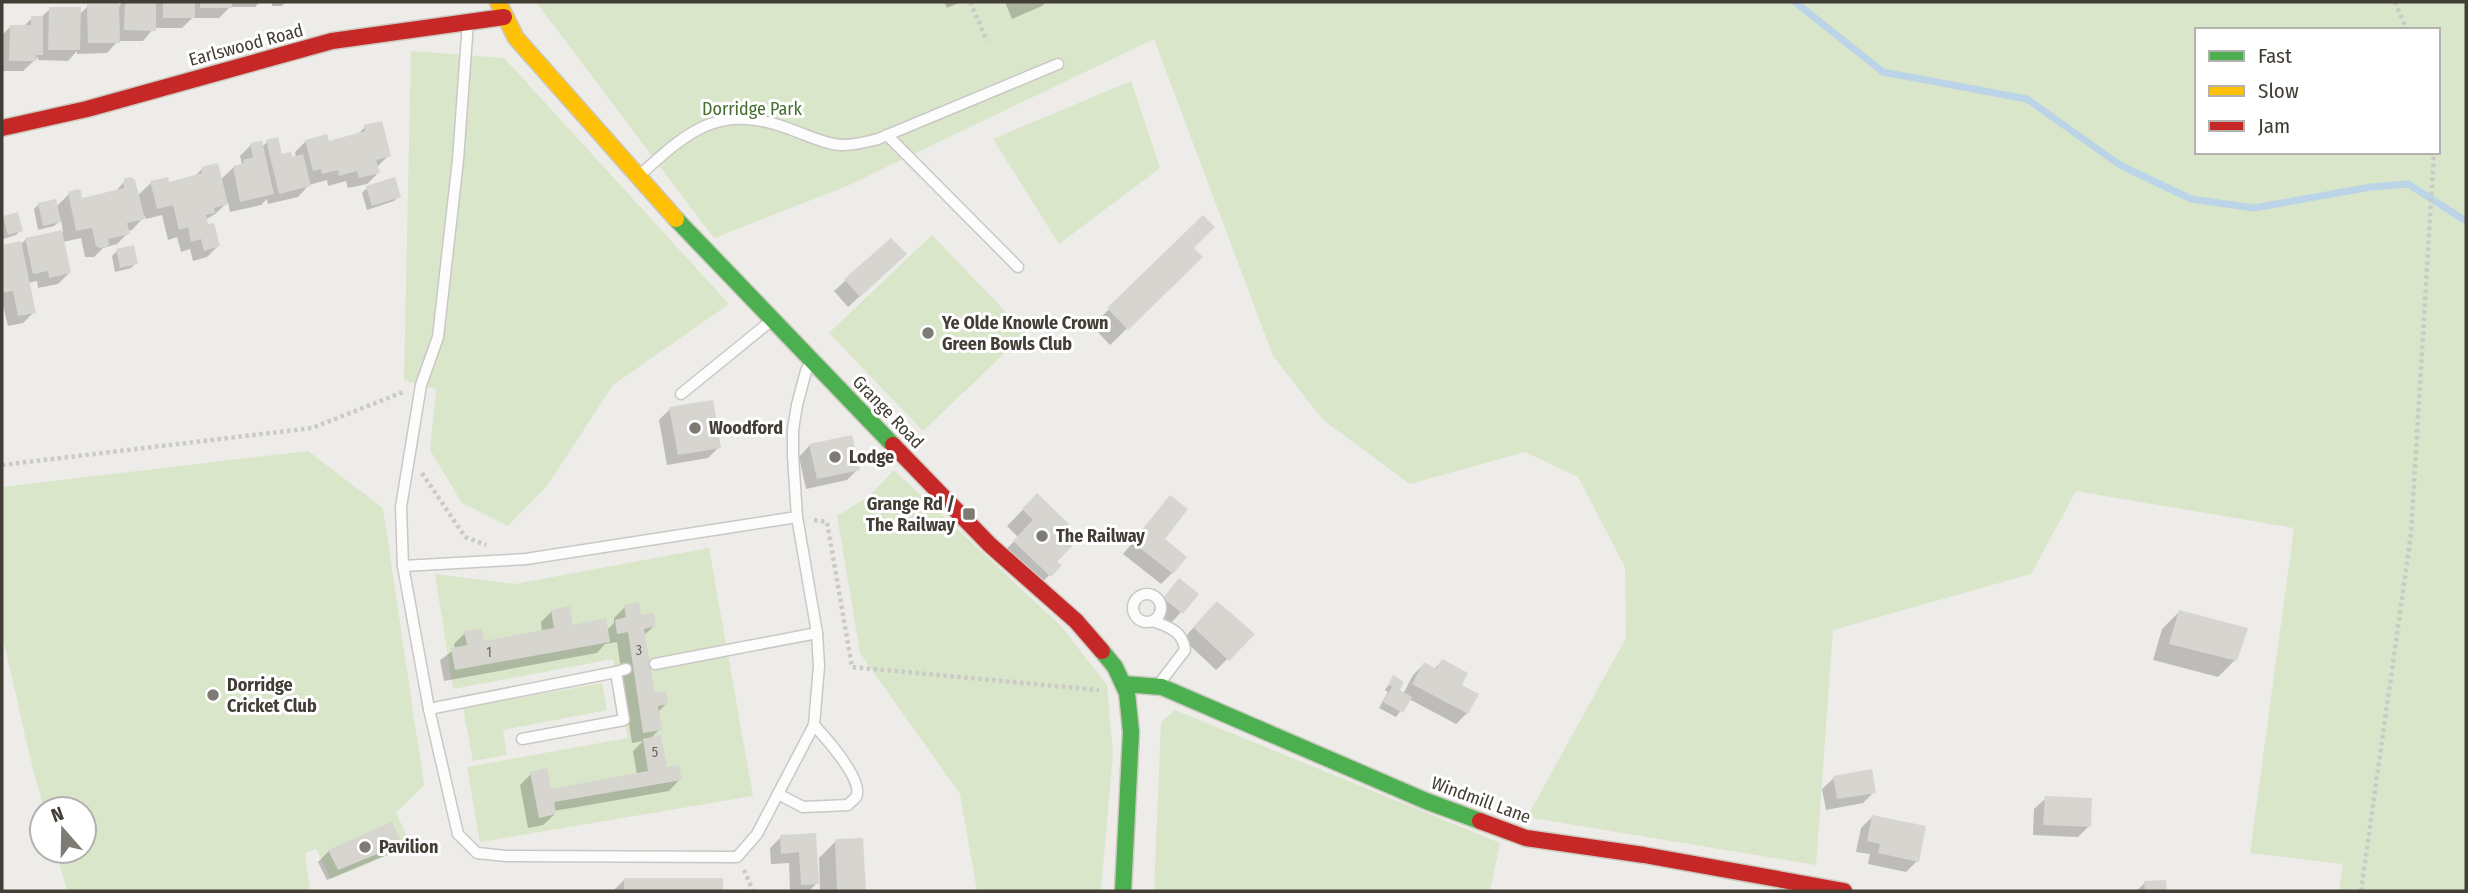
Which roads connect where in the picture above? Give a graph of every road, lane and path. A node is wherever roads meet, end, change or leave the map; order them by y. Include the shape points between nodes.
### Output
1 (970, 2) edge
2 (2395, 2) edge
3 (501, 9) edge
4 (468, 21) junction
5 (2406, 28) edge
6 (987, 41) dead end
7 (1058, 64) dead end
8 (2, 128) edge
9 (887, 135) junction
10 (2434, 154) edge
11 (639, 176) junction
12 (1018, 267) dead end
13 (773, 320) junction
14 (811, 361) junction
15 (421, 385) junction
16 (681, 394) dead end
17 (2, 465) edge
18 (420, 470) dead end
19 (797, 517) junction
20 (489, 546) dead end
21 (403, 566) junction
22 (1153, 621) dead end
23 (817, 633) junction
24 (656, 664) dead end
25 (1157, 687) junction
26 (1126, 688) junction
27 (429, 709) junction
28 (814, 725) junction
29 (522, 739) dead end
30 (778, 794) junction
31 (737, 857) junction
32 (753, 891) edge
33 (1123, 891) edge
34 (1844, 891) edge
35 (2361, 891) edge

1 - 6 path
2 - 5 path
3 - 4 street, Earlswood Road
3 - 11 street, Grange Road via 516,38
4 - 8 street, Earlswood Road via 332,41
4 - 15 lane via 439,337
7 - 9 lane
9 - 11 lane via 850,146 827,143 761,120 731,118 690,131
9 - 12 lane
10 - 35 path via 2412,534
11 - 13 street, Grange Road
13 - 14 street, Grange Road
13 - 16 lane
14 - 19 lane via 793,429
14 - 26 street, Grange Road via 990,545 1076,621 1115,667
15 - 17 path via 312,428
15 - 21 lane via 401,507
18 - 20 path via 465,537
19 - 21 lane via 526,559
19 - 23 lane
19 - 26 path via 827,522 852,667
21 - 27 lane
22 - 25 lane via 1180,635 1185,650
23 - 24 lane
23 - 28 lane
25 - 26 street, Windmill Lane
25 - 34 street, Windmill Lane via 1426,801 1527,838
26 - 33 street, Grange Road via 1131,732
27 - 29 lane via 621,671 624,720
27 - 31 lane via 458,834 477,853
28 - 30 lane
28 - 30 lane via 844,761 857,788 856,797 848,805 803,807
30 - 31 lane via 757,834
31 - 32 path

